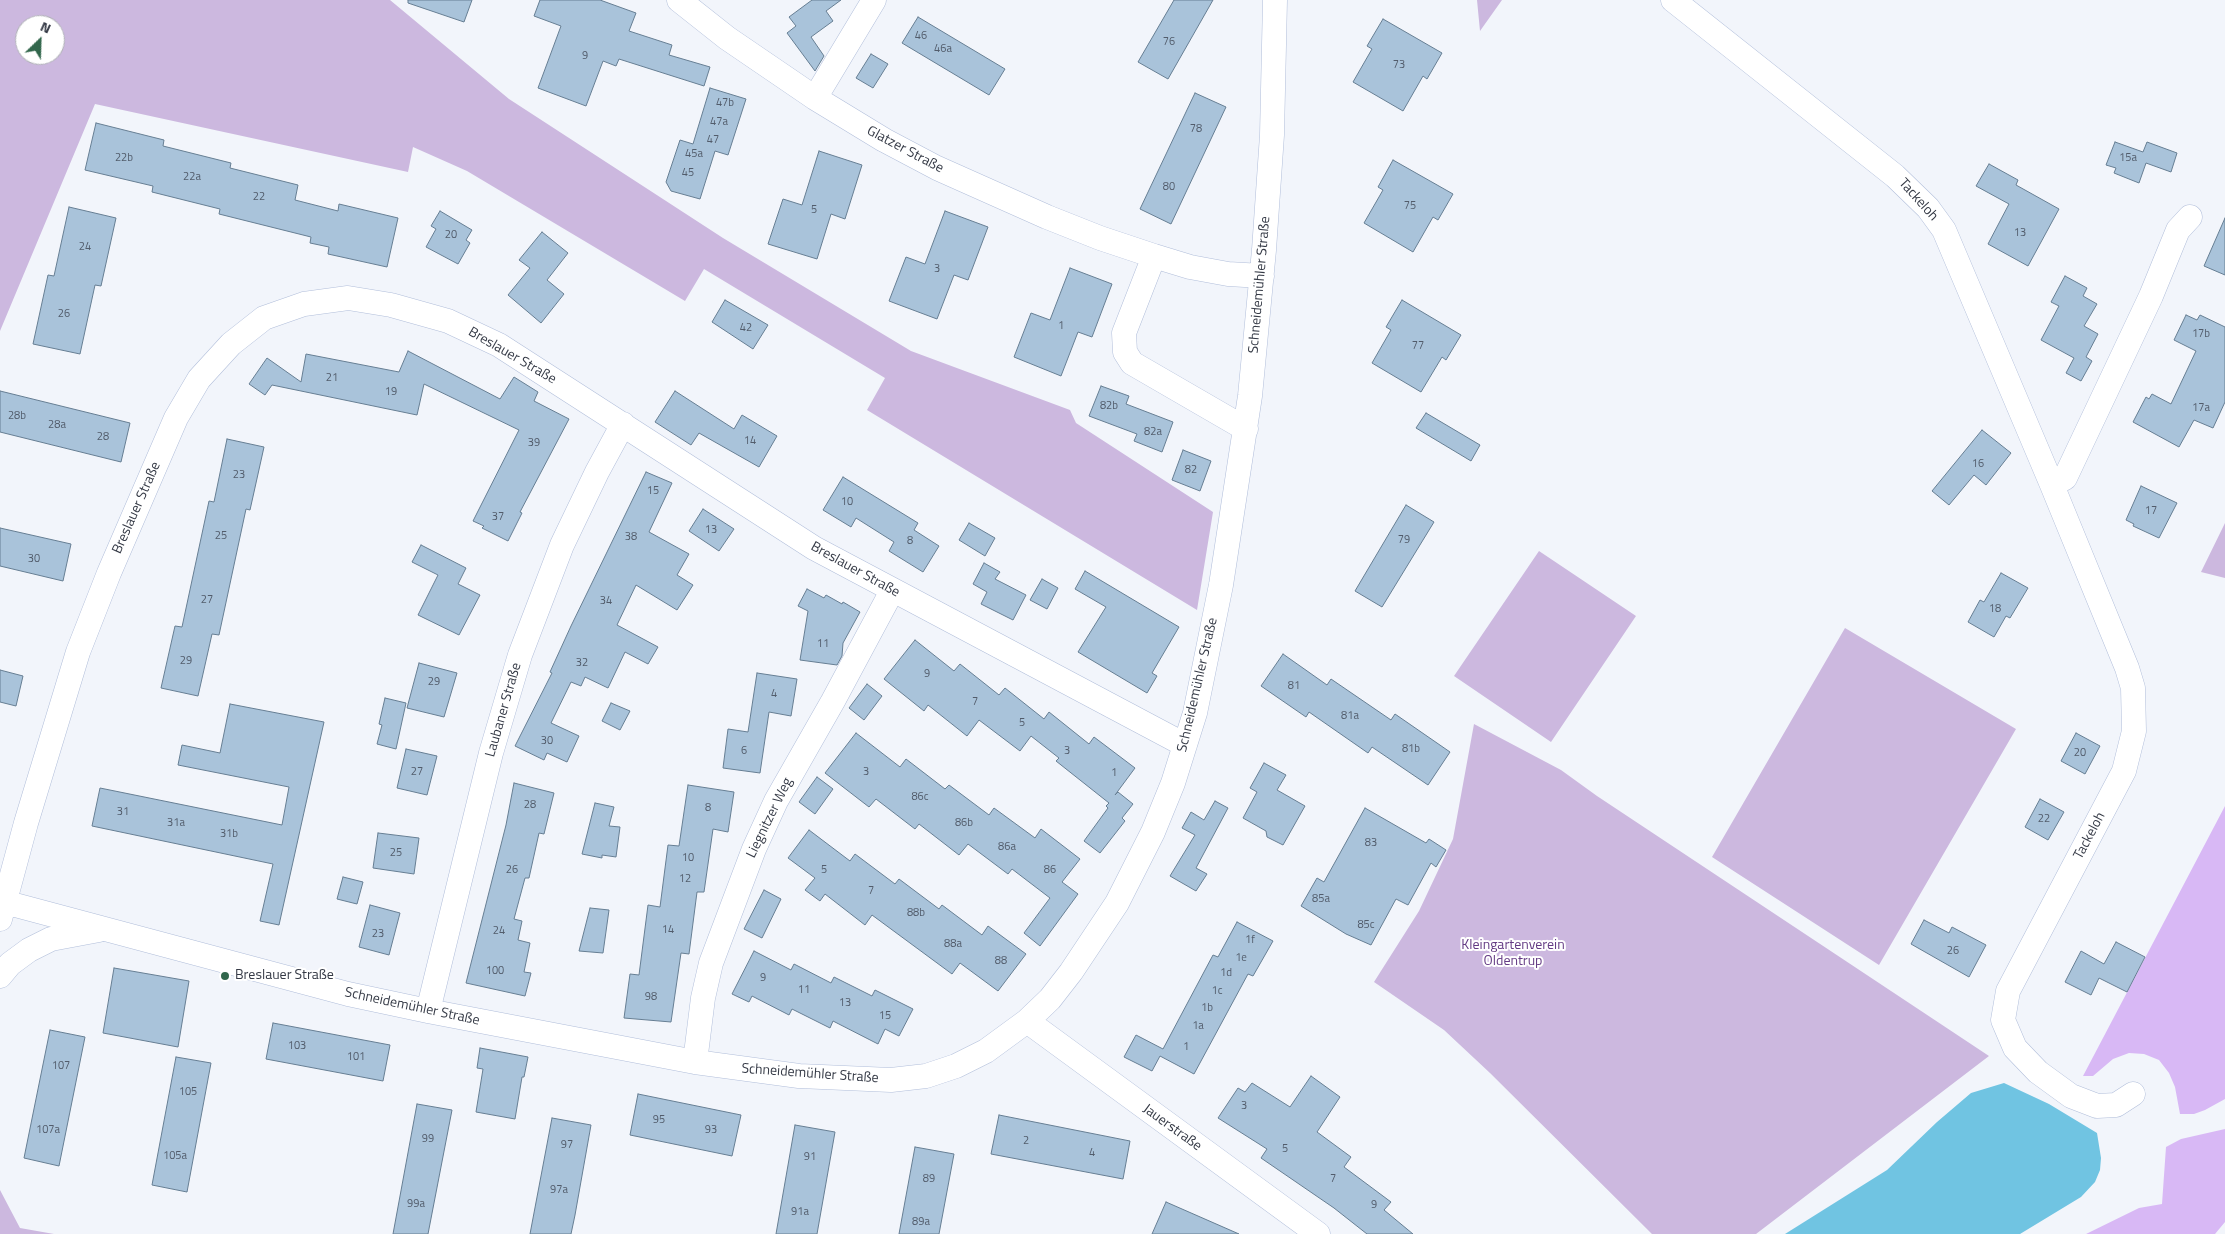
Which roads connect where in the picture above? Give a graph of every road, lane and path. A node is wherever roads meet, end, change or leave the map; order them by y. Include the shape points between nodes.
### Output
1 (679, 0) edge
2 (874, 0) edge
3 (1275, 0) edge
4 (1673, 0) edge
5 (816, 98) junction
6 (2190, 217) dead end
7 (1154, 256) junction
8 (1262, 276) junction
9 (623, 424) junction
10 (1246, 428) junction
11 (2052, 485) junction
12 (892, 591) junction
13 (1185, 745) junction
14 (2, 911) edge
15 (106, 929) junction
16 (0, 976) edge
17 (428, 1012) junction
18 (1027, 1022) junction
19 (695, 1062) junction
20 (2133, 1094) dead end
21 (1318, 1234) edge

1 - 5 street, Glatzer Straße via 727,38
2 - 5 street
3 - 8 street, Schneidemühler Straße via 1274,110
4 - 11 street, Tackeloh via 1896,176 1928,208 1944,230
5 - 7 street, Glatzer Straße via 937,168 1055,220
6 - 11 street via 2178,230 2065,478
7 - 8 street, Glatzer Straße via 1190,267
7 - 10 street via 1124,333 1127,357
8 - 10 street, Schneidemühler Straße
9 - 12 street, Breslauer Straße via 814,548
9 - 14 street, Breslauer Straße via 499,345 448,320 392,305 348,298 304,304 264,318 231,344 199,379 176,418 78,652
9 - 17 street, Laubaner Straße via 562,545 520,655 491,753
10 - 13 street, Schneidemühler Straße via 1221,585 1195,713
11 - 20 street, Tackeloh via 2129,674 2133,688 2134,731 2124,770 2008,991 2003,1020 2015,1048 2038,1072 2071,1096 2097,1106 2116,1105
12 - 13 street, Breslauer Straße
12 - 19 street, Liegnitzer Weg via 776,801 754,849 711,963
13 - 18 street, Schneidemühler Straße via 1153,832 1117,903 1071,972
14 - 15 street, Schneidemühler Straße
15 - 16 street via 51,939 29,950
15 - 17 street, Schneidemühler Straße via 348,994
17 - 19 street, Schneidemühler Straße
18 - 19 street, Schneidemühler Straße via 986,1051 956,1066 910,1078 799,1076
18 - 21 street, Jauerstraße

